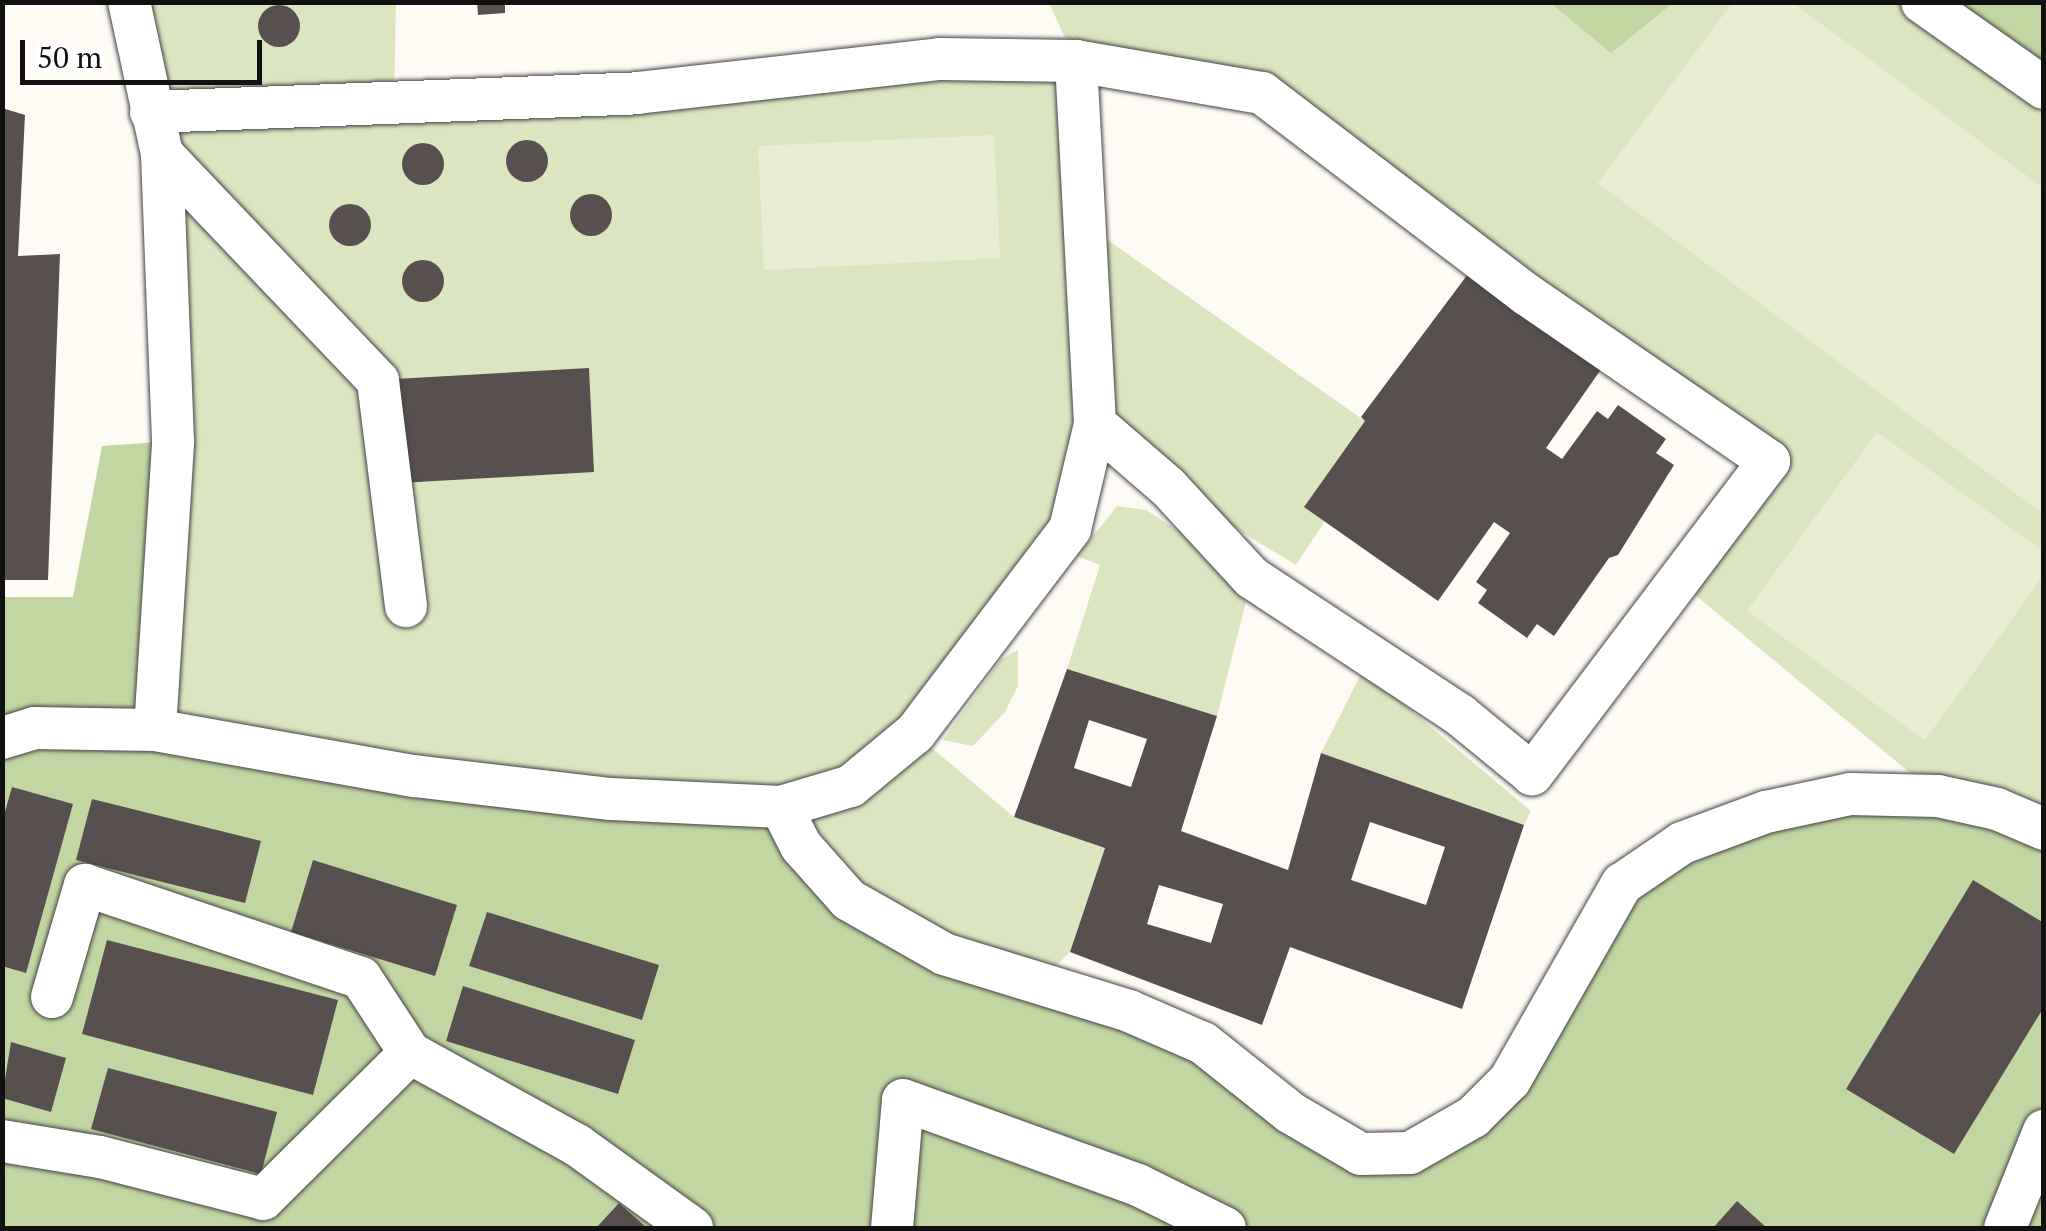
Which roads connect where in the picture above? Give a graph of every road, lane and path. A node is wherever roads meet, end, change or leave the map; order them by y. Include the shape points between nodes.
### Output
1 (129, 2) edge
2 (1922, 2) edge
3 (1076, 61) junction
4 (2044, 88) edge
5 (151, 112) junction
6 (162, 154) junction
7 (1095, 424) junction
8 (406, 606) dead end
9 (156, 730) junction
10 (2, 738) edge
11 (781, 808) junction
12 (2044, 829) edge
13 (52, 997) dead end
14 (410, 1053) junction
15 (2044, 1131) edge
16 (2, 1141) edge
17 (692, 1228) edge
18 (892, 1228) edge
19 (1225, 1228) edge
20 (2005, 1228) edge

1 - 5 lane
2 - 4 lane
3 - 5 lane via 940,59 637,93
3 - 7 lane
3 - 7 lane via 1262,93 1526,294 1769,461 1532,774 1460,714 1252,578 1168,487
5 - 6 lane
6 - 8 lane via 378,381
6 - 9 lane via 174,441
7 - 11 lane via 1070,529 914,733 852,786
9 - 10 lane via 34,728
9 - 11 lane via 434,778 611,800
11 - 12 lane via 801,846 849,900 944,954 1129,1011 1203,1043 1291,1113 1361,1154 1410,1152 1473,1117 1510,1080 1622,884 1682,843 1766,812 1850,794 1938,796 1997,809
13 - 14 lane via 85,885 361,978
14 - 16 lane via 262,1198 100,1157
14 - 17 lane via 578,1145
15 - 20 lane
18 - 19 lane via 903,1100 1138,1185

